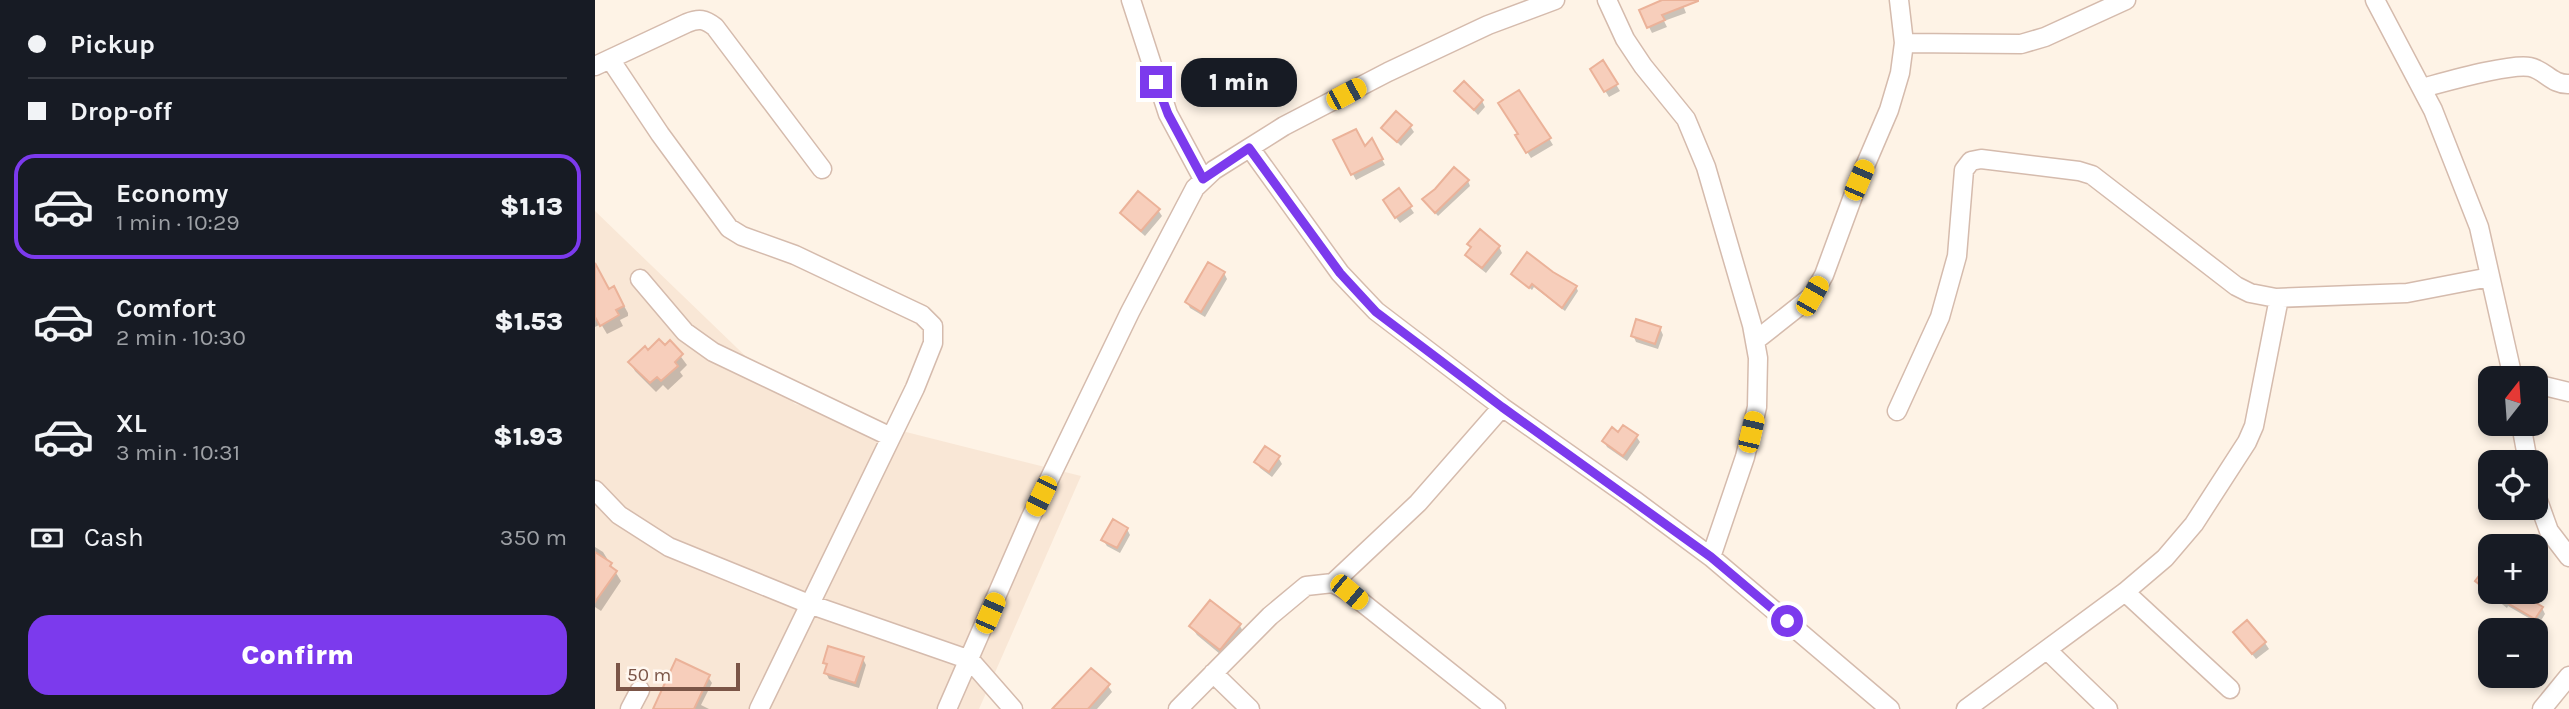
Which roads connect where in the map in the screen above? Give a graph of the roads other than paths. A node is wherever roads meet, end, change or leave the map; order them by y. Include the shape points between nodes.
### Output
1 (1131, 0) edge
2 (1555, 0) edge
3 (1607, 0) edge
4 (1899, 0) edge
5 (2126, 0) edge
6 (2375, 0) edge
7 (1903, 43) junction
8 (603, 62) edge
9 (2569, 84) edge
10 (2422, 88) junction
11 (1249, 148) junction
12 (822, 169) dead end
13 (1203, 179) junction
14 (2490, 276) junction
15 (640, 279) dead end
16 (2279, 298) junction
17 (1755, 341) junction
18 (2510, 366) edge
19 (2548, 387) edge
20 (2569, 392) edge
21 (1502, 407) junction
22 (1897, 411) dead end
23 (891, 437) junction
24 (595, 491) edge
25 (2545, 520) edge
26 (1711, 557) junction
27 (2569, 557) edge
28 (1333, 583) junction
29 (2125, 593) junction
30 (810, 604) junction
31 (2047, 650) junction
32 (970, 660) junction
33 (1213, 673) junction
34 (2569, 676) edge
35 (2230, 689) dead end
36 (640, 690) dead end
37 (630, 709) edge
38 (759, 709) edge
39 (947, 709) edge
40 (1013, 709) edge
41 (1178, 709) edge
42 (1250, 709) edge
43 (1496, 709) edge
44 (1891, 709) edge
45 (1966, 709) edge
46 (2108, 709) edge
47 (2542, 709) edge

1 - 13 street via 1168,114
2 - 11 street via 1488,25 1388,72
3 - 17 street via 1625,39 1686,119 1706,167
4 - 7 street
5 - 7 street via 2021,44
6 - 10 street
7 - 17 street via 1889,110 1824,275 1812,296
8 - 12 street via 687,23 706,20
8 - 23 street via 729,228 922,315 933,326 933,343
9 - 10 street via 2555,83 2537,70 2517,66
10 - 14 street via 2479,227
11 - 13 street
11 - 21 street via 1376,312
13 - 32 street via 1189,195 1030,519
14 - 16 street via 2407,293
14 - 18 street
15 - 23 street via 685,332 704,347
16 - 22 street via 2235,286 2092,175 1971,161 1964,170 1957,256 1940,317
16 - 29 street via 2247,442 2178,544
17 - 26 street via 1756,407 1745,457
19 - 20 street
21 - 26 street
21 - 28 street via 1418,503
23 - 30 street
24 - 30 street via 619,515 669,547
25 - 27 street
26 - 44 street
28 - 33 street via 1306,586
28 - 43 street
29 - 31 street
29 - 35 street
30 - 32 street
30 - 38 street
31 - 45 street
31 - 46 street
32 - 39 street
32 - 40 street
33 - 41 street
33 - 42 street
34 - 47 street
36 - 37 street

